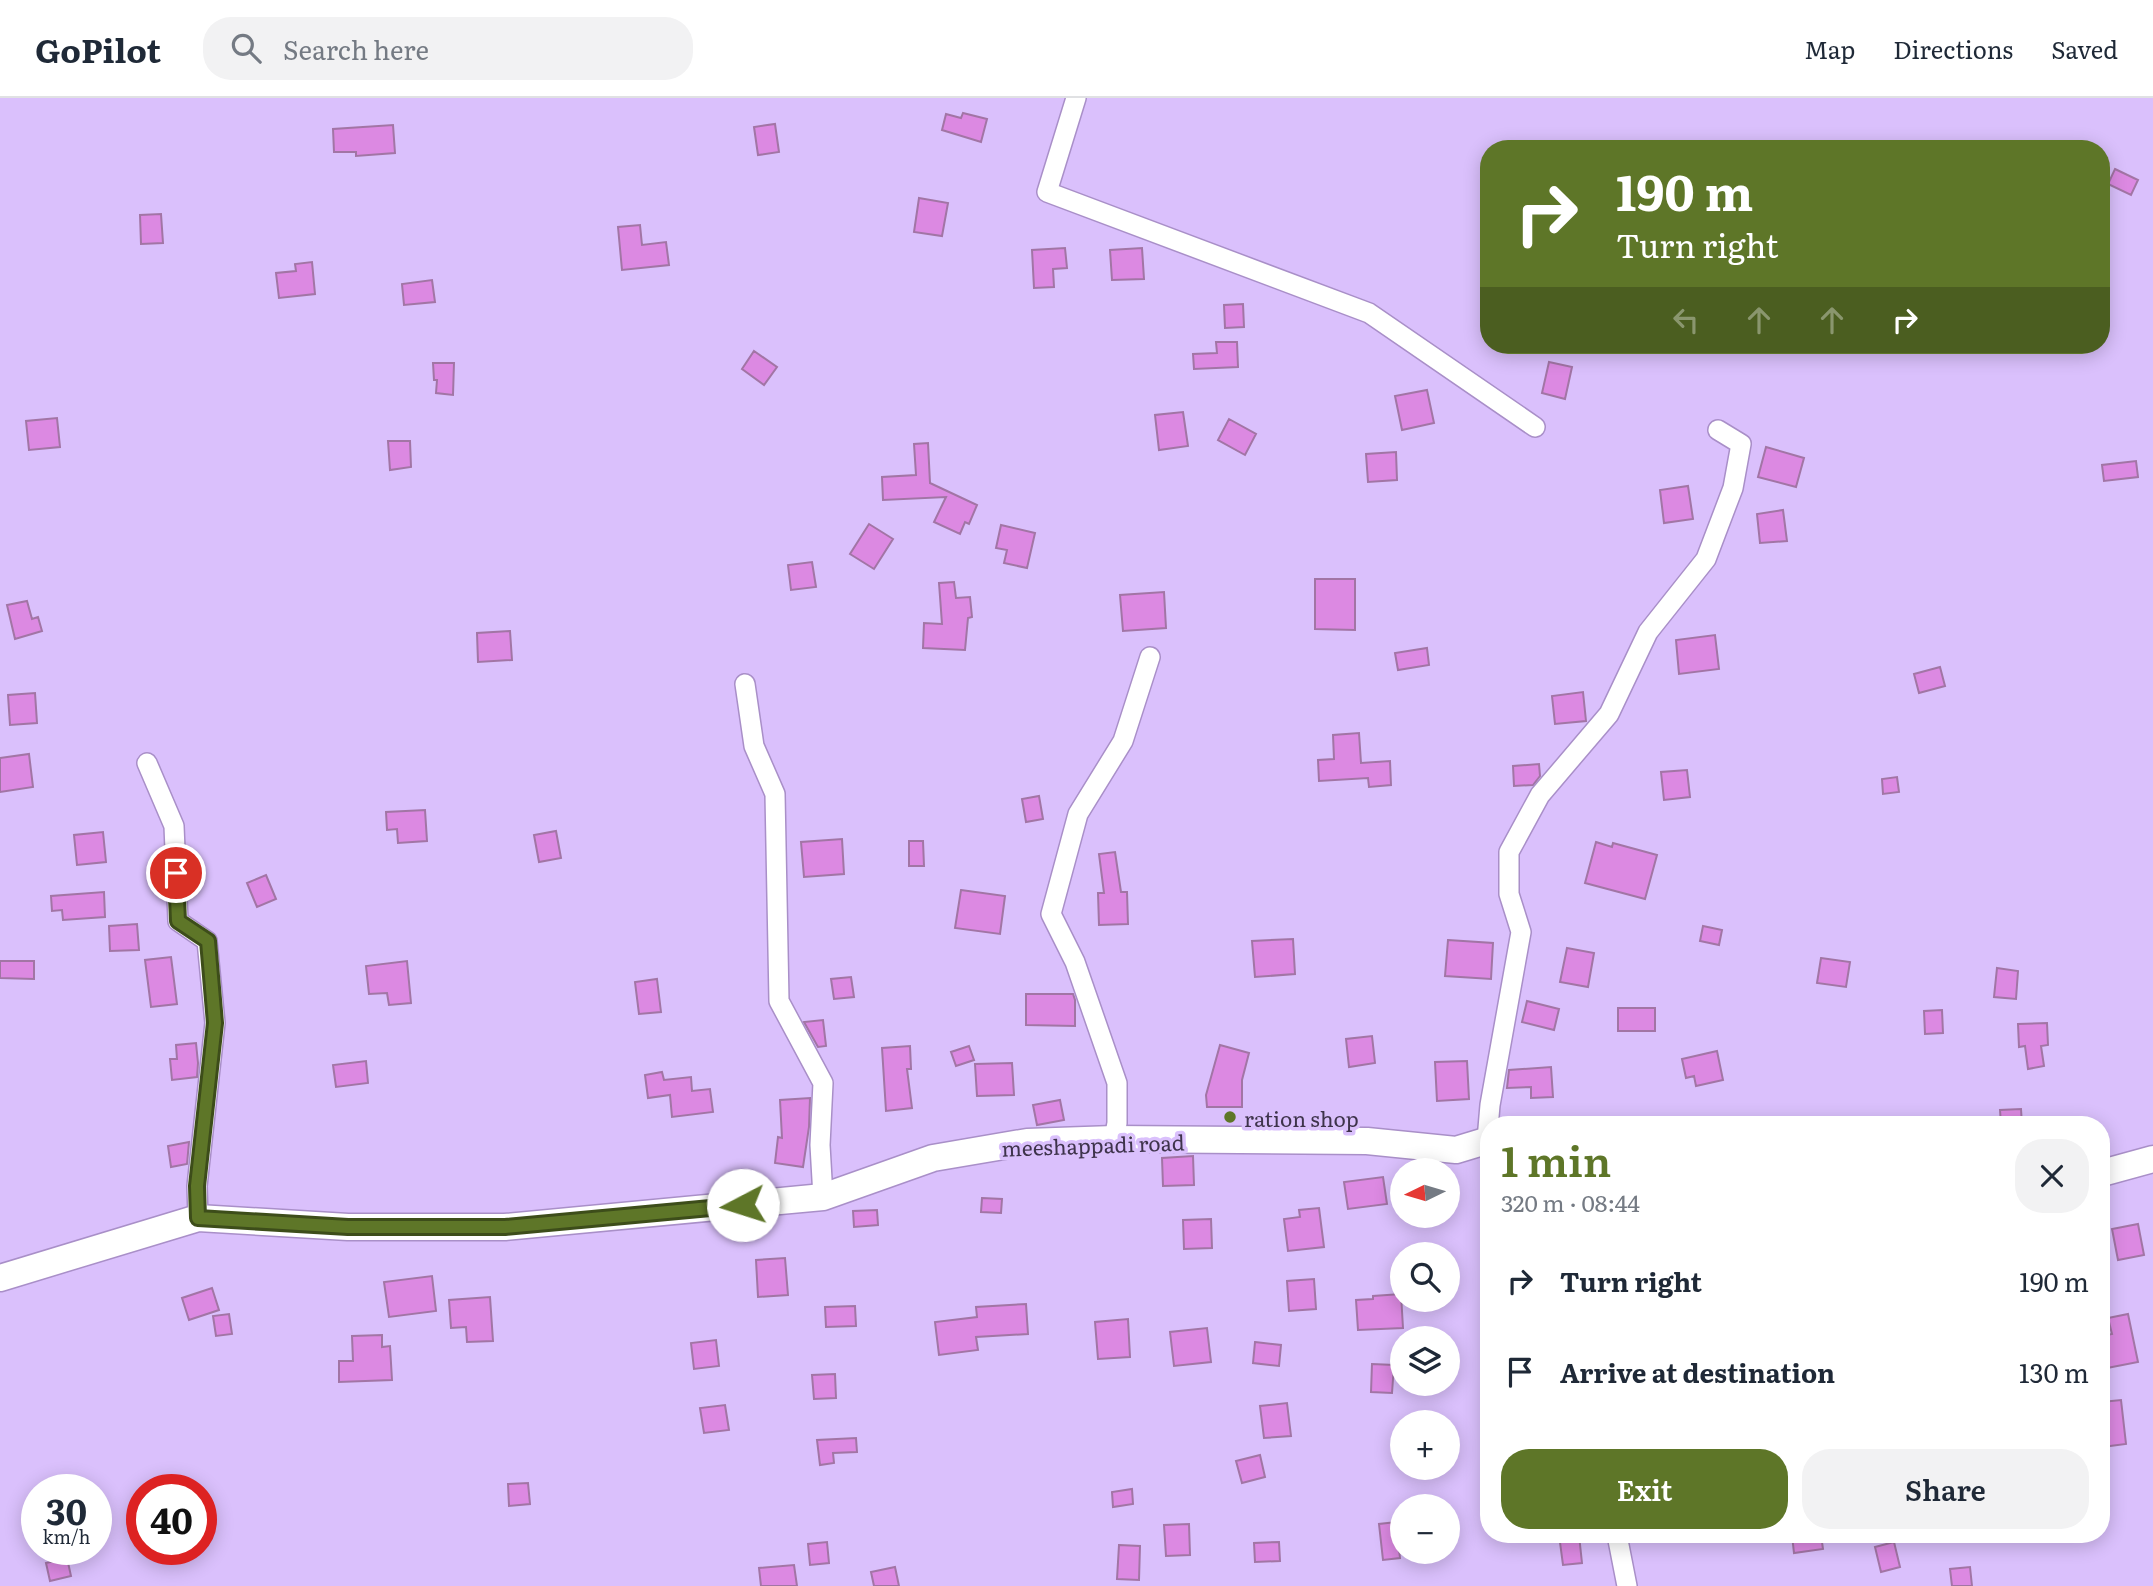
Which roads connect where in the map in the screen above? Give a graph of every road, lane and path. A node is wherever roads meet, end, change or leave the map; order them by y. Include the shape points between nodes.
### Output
1 (1076, 98) edge
2 (1535, 427) dead end
3 (1718, 430) dead end
4 (1150, 657) dead end
5 (745, 684) dead end
6 (147, 763) dead end
7 (1489, 1116) edge
8 (1114, 1139) junction
9 (1480, 1142) edge
10 (2153, 1158) edge
11 (2110, 1171) edge
12 (822, 1197) junction
13 (198, 1218) junction
14 (0, 1278) edge
15 (1620, 1543) edge
16 (1628, 1586) edge

1 - 2 street via 1047,192 1369,313
3 - 7 street via 1741,444 1733,488 1706,559 1648,632 1609,713 1540,795 1509,852 1508,894 1521,932
4 - 8 street via 1123,741 1078,814 1051,914 1075,962 1117,1083
5 - 12 street via 754,746 775,794 779,1001 823,1083
6 - 13 street via 174,826 178,921 208,941 215,1023 197,1186
8 - 9 street, meeshappadi road via 1367,1141 1456,1150
8 - 12 street, meeshappadi road via 1027,1142 933,1158
10 - 11 street
12 - 13 street, meeshappadi road via 505,1227 348,1227
13 - 14 street, meeshappadi road
15 - 16 street

